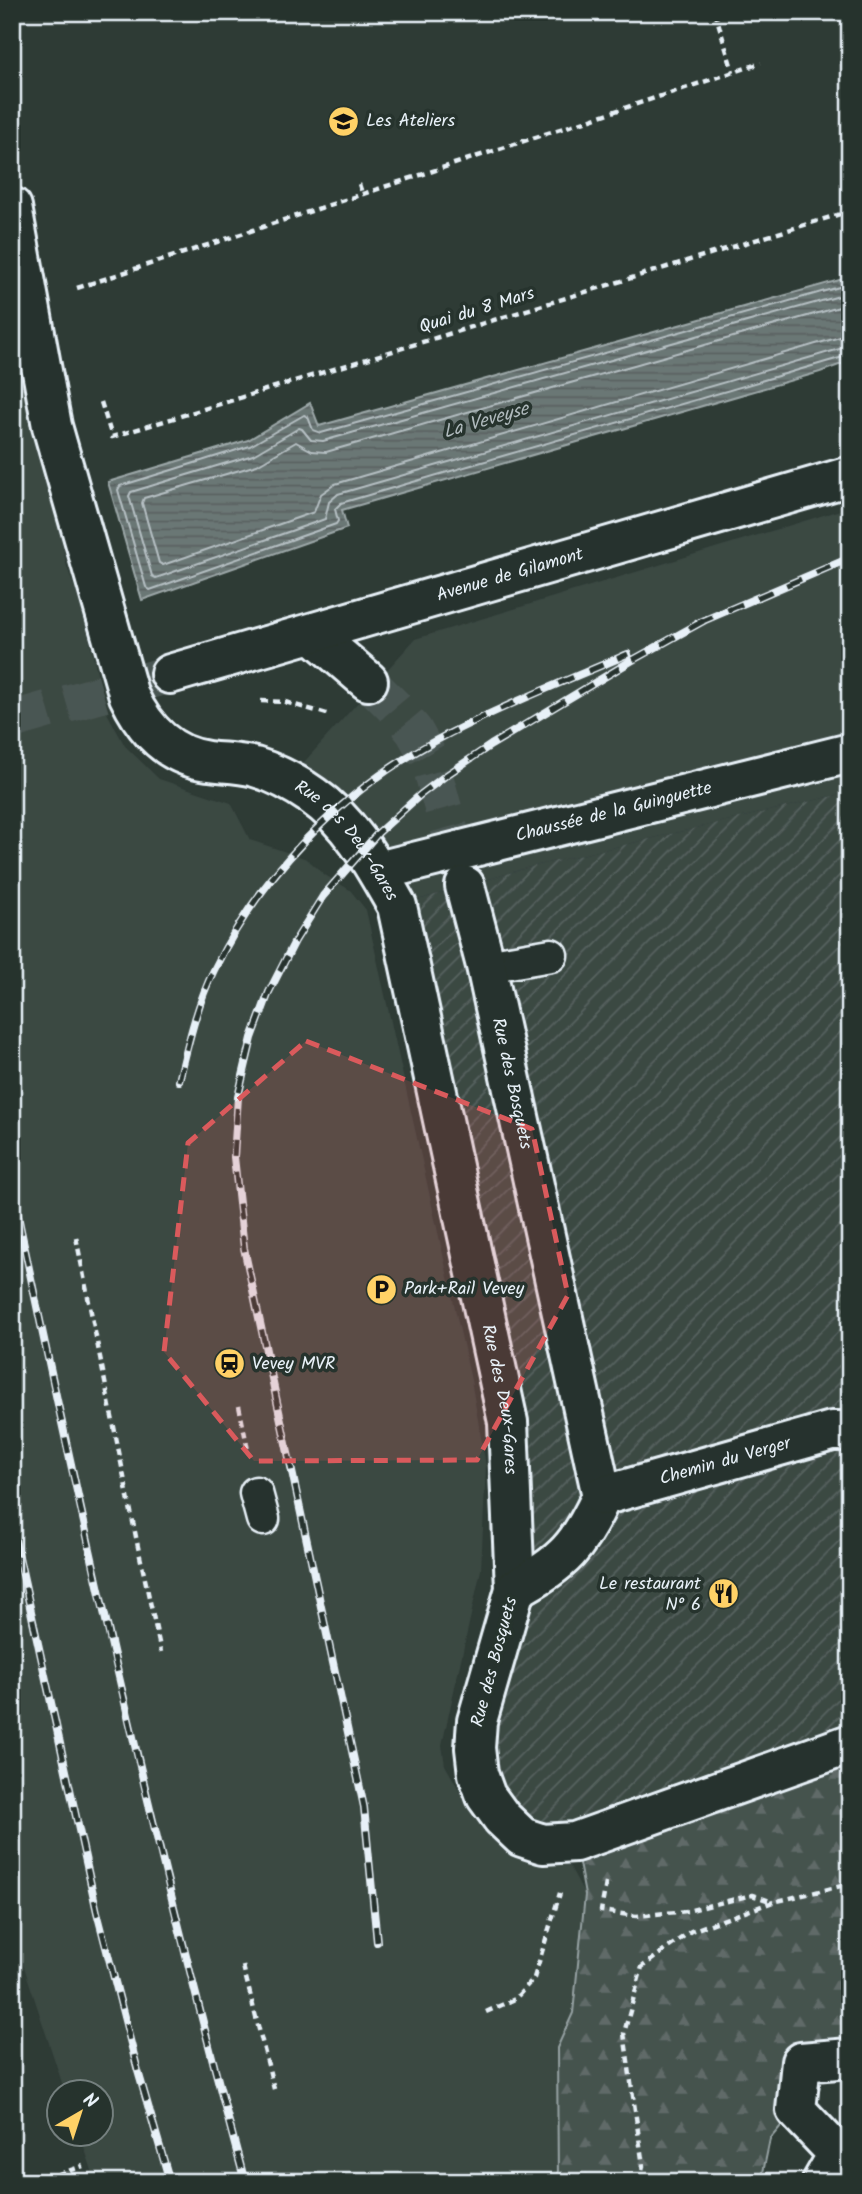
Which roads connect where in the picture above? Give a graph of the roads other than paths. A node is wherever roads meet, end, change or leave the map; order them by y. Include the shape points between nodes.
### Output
1 (12, 207) edge
2 (850, 476) edge
3 (313, 634) junction
4 (170, 674) tunnel mouth
5 (368, 681) tunnel mouth
6 (850, 753) edge
7 (378, 871) junction
8 (465, 886) tunnel mouth
9 (551, 955) dead end
10 (486, 966) junction
11 (850, 1431) edge
12 (602, 1496) junction
13 (515, 1589) junction
14 (850, 1744) edge
15 (850, 2058) edge
16 (837, 2162) edge

1 - 7 street, Rue des Deux-Gares via 52,426 137,714 163,744 184,756 256,767 313,796 350,832
2 - 3 street, Avenue de Gilamont
3 - 4 street, Avenue de Gilamont
3 - 5 street
6 - 7 street, Chaussée de la Guinguette
7 - 13 street, Rue des Deux-Gares via 397,906 508,1422
8 - 10 street, Rue des Bosquets
9 - 10 lane
10 - 12 street, Rue des Bosquets
11 - 12 street, Chemin du Verger via 832,1431
12 - 13 street, Rue des Bosquets via 578,1542 544,1574
13 - 14 street, Rue des Bosquets via 480,1712 475,1748 486,1796 522,1837 543,1844 575,1842
15 - 16 street via 801,2062 796,2109

